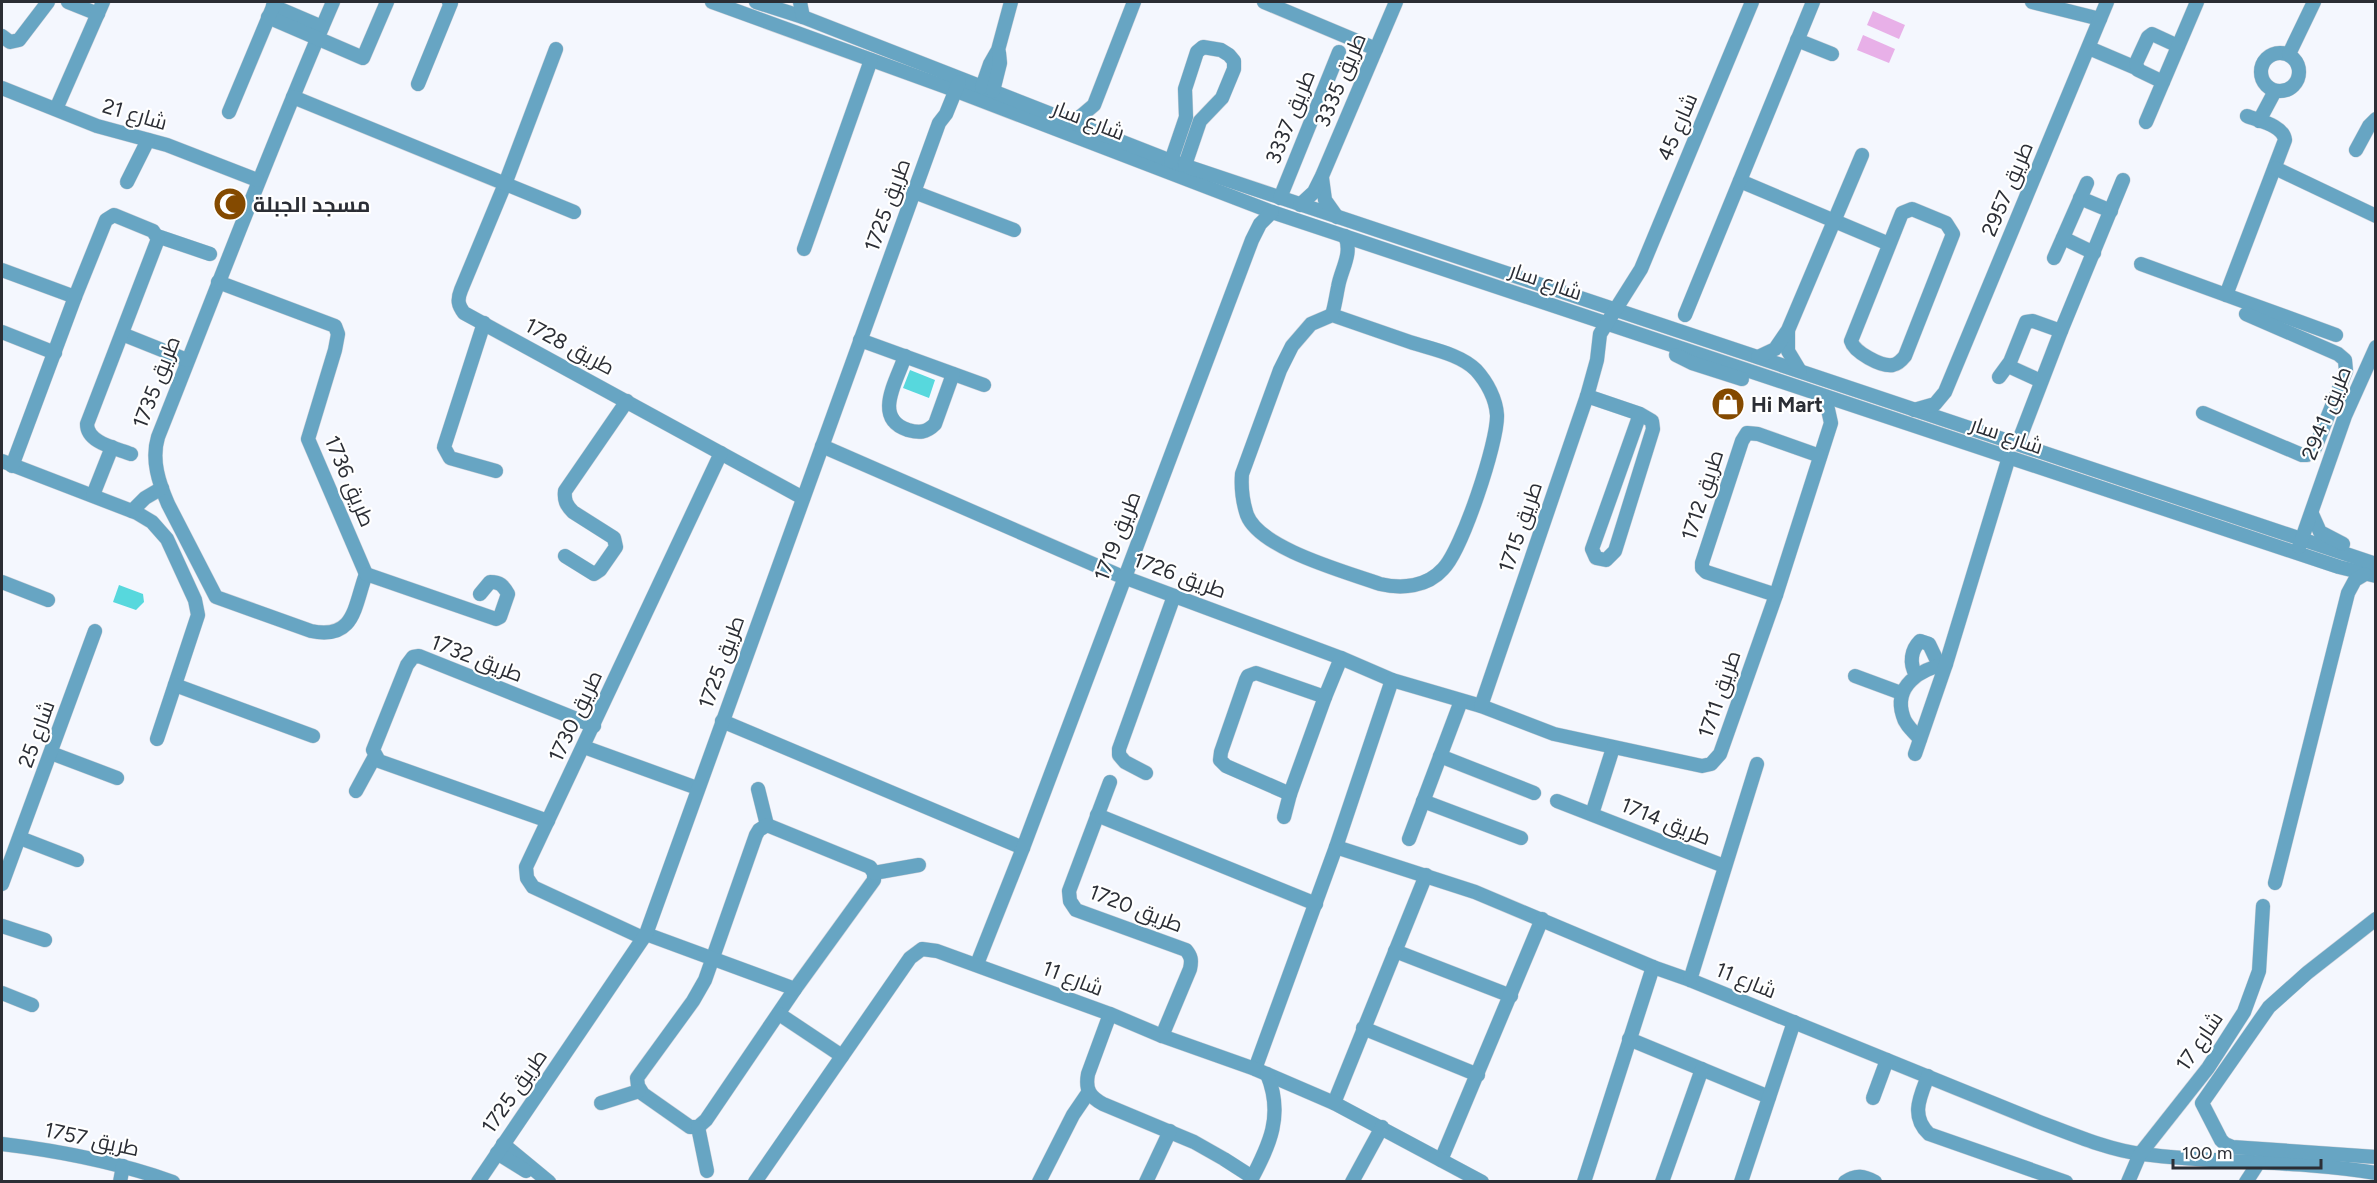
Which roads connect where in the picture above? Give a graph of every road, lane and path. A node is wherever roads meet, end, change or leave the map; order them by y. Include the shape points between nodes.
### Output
1 (48, 2) edge
2 (68, 2) edge
3 (333, 2) edge
4 (387, 2) edge
5 (449, 2) edge
6 (712, 2) edge
7 (756, 2) edge
8 (800, 2) edge
9 (1011, 2) edge
10 (1134, 2) edge
11 (1264, 2) edge
12 (1396, 2) edge
13 (1752, 2) edge
14 (1813, 2) edge
15 (2032, 2) edge
16 (2107, 2) edge
17 (2197, 2) edge
18 (2314, 2) edge
19 (774, 4) edge
20 (101, 8) edge
21 (272, 8) edge
22 (803, 18) junction
23 (2100, 19) junction
24 (320, 32) junction
25 (2, 36) edge
26 (1797, 40) junction
27 (2178, 46) junction
28 (2088, 48) junction
29 (556, 49) dead end
30 (1376, 49) junction
31 (1339, 52) dead end
32 (1832, 54) dead end
33 (2289, 54) junction
34 (871, 60) junction
35 (2136, 68) junction
36 (2163, 82) junction
37 (953, 83) junction
38 (418, 84) dead end
39 (2, 88) edge
40 (988, 89) junction
41 (2275, 91) junction
42 (293, 97) junction
43 (1094, 105) junction
44 (56, 109) junction
45 (229, 112) dead end
46 (2376, 119) edge
47 (1070, 122) junction
48 (2146, 122) dead end
49 (1101, 134) junction
50 (148, 140) junction
51 (2356, 150) dead end
52 (1862, 155) dead end
53 (1178, 163) junction
54 (2275, 168) junction
55 (1322, 176) junction
56 (258, 180) junction
57 (2123, 180) dead end
58 (1740, 181) junction
59 (127, 182) dead end
60 (2087, 183) dead end
61 (505, 184) junction
62 (914, 192) junction
63 (1280, 198) junction
64 (2080, 198) junction
65 (1247, 203) junction
66 (1299, 205) junction
67 (2111, 211) junction
68 (574, 212) dead end
69 (1272, 212) junction
70 (2376, 216) edge
71 (1337, 217) junction
72 (1835, 221) junction
73 (1014, 230) dead end
74 (157, 236) junction
75 (1345, 236) junction
76 (2062, 238) junction
77 (1252, 240) junction
78 (1369, 244) junction
79 (1889, 244) junction
80 (804, 249) dead end
81 (2094, 253) junction
82 (210, 254) dead end
83 (2054, 258) dead end
84 (2141, 264) dead end
85 (2, 270) edge
86 (218, 282) junction
87 (2226, 295) junction
88 (75, 297) junction
89 (1337, 299) junction
90 (1621, 312) junction
91 (2246, 314) dead end
92 (1332, 315) junction
93 (1685, 315) dead end
94 (484, 323) junction
95 (1612, 326) junction
96 (1788, 330) junction
97 (2061, 331) junction
98 (2, 332) edge
99 (122, 334) junction
100 (2336, 335) dead end
101 (1651, 339) junction
102 (860, 340) junction
103 (2376, 347) edge
104 (55, 353) junction
105 (905, 356) junction
106 (1758, 357) junction
107 (187, 360) junction
108 (2008, 366) junction
109 (1800, 371) junction
110 (953, 374) junction
111 (1999, 377) dead end
112 (2041, 381) junction
113 (984, 385) dead end
114 (1945, 392) junction
115 (1587, 396) junction
116 (627, 401) junction
117 (1827, 405) junction
118 (2331, 409) junction
119 (1914, 410) junction
120 (1848, 412) junction
121 (2203, 413) dead end
122 (1640, 414) junction
123 (2345, 416) junction
124 (1890, 418) junction
125 (1831, 423) junction
126 (1960, 425) junction
127 (2018, 443) junction
128 (822, 446) junction
129 (112, 447) junction
130 (721, 453) junction
131 (131, 454) dead end
132 (1820, 456) junction
133 (2009, 457) junction
134 (7, 464) edge
135 (496, 471) dead end
136 (162, 488) junction
137 (93, 495) junction
138 (2316, 495) junction
139 (803, 498) junction
140 (168, 504) junction
141 (132, 511) junction
142 (2312, 514) junction
143 (146, 518) junction
144 (2298, 537) junction
145 (2292, 551) junction
146 (565, 556) dead end
147 (2376, 558) edge
148 (2376, 564) edge
149 (2339, 567) junction
150 (366, 574) junction
151 (2370, 575) edge
152 (1124, 577) junction
153 (2, 582) edge
154 (2348, 593) junction
155 (480, 594) dead end
156 (1776, 595) junction
157 (1174, 596) junction
158 (48, 600) dead end
159 (95, 631) dead end
160 (1341, 658) junction
161 (1942, 664) junction
162 (1916, 675) junction
163 (1855, 676) dead end
164 (1392, 680) junction
165 (175, 685) junction
166 (1901, 693) junction
167 (1325, 697) junction
168 (1461, 700) junction
169 (1481, 706) junction
170 (722, 721) junction
171 (594, 726) junction
172 (313, 736) dead end
173 (157, 739) dead end
174 (1920, 739) junction
175 (584, 747) junction
176 (1613, 748) junction
177 (51, 753) junction
178 (1915, 754) dead end
179 (375, 756) junction
180 (1440, 756) junction
181 (1757, 764) dead end
182 (1146, 772) dead end
183 (117, 778) dead end
184 (1110, 782) dead end
185 (697, 788) junction
186 (758, 789) dead end
187 (356, 791) dead end
188 (1534, 793) dead end
189 (1290, 794) junction
190 (1424, 801) junction
191 (1557, 801) dead end
192 (1592, 814) junction
193 (1097, 815) junction
194 (1284, 817) dead end
195 (548, 821) junction
196 (767, 825) junction
197 (20, 838) junction
198 (1521, 838) dead end
199 (1410, 839) dead end
200 (1336, 847) junction
201 (1023, 848) junction
202 (77, 860) dead end
203 (919, 865) dead end
204 (1725, 866) junction
205 (874, 873) junction
206 (1426, 875) junction
207 (2275, 883) dead end
208 (2, 884) edge
209 (1316, 904) junction
210 (2376, 904) edge
211 (2263, 906) dead end
212 (1542, 919) junction
213 (2375, 920) edge
214 (2, 927) edge
215 (644, 936) junction
216 (45, 940) dead end
217 (1395, 951) junction
218 (712, 958) junction
219 (977, 964) junction
220 (1653, 967) junction
221 (1690, 980) junction
222 (795, 989) junction
223 (2, 993) edge
224 (1511, 996) junction
225 (32, 1005) dead end
226 (779, 1014) junction
227 (1110, 1014) junction
228 (1794, 1022) junction
229 (1363, 1028) junction
230 (1162, 1036) junction
231 (1629, 1039) junction
232 (842, 1056) junction
233 (1887, 1060) junction
234 (1702, 1069) junction
235 (1261, 1072) junction
236 (1478, 1075) junction
237 (1929, 1076) junction
238 (639, 1091) junction
239 (1088, 1093) junction
240 (1769, 1097) junction
241 (1873, 1098) dead end
242 (601, 1103) dead end
243 (1334, 1103) junction
244 (698, 1127) junction
245 (1382, 1127) junction
246 (1170, 1131) junction
247 (2, 1144) edge
248 (500, 1148) junction
249 (2140, 1154) junction
250 (2376, 1157) edge
251 (1441, 1160) junction
252 (2259, 1162) junction
253 (123, 1166) junction
254 (707, 1171) dead end
255 (2370, 1176) edge
256 (546, 1179) edge
257 (1251, 1179) edge
258 (120, 1182) edge
259 (173, 1182) edge
260 (478, 1182) edge
261 (755, 1182) edge
262 (1039, 1182) edge
263 (1146, 1182) edge
264 (1352, 1182) edge
265 (1482, 1182) edge
266 (1584, 1182) edge
267 (1662, 1182) edge
268 (1741, 1182) edge
269 (1845, 1182) edge
270 (1875, 1182) edge
271 (2066, 1182) edge
272 (2128, 1182) edge
273 (2246, 1182) edge

1 - 25 street via 19,40 10,42
2 - 20 street
3 - 24 street, طريق 1735
4 - 24 street via 363,58
5 - 38 street
6 - 34 street, شارع سار
7 - 19 street, شارع سار
8 - 22 street
9 - 40 street via 998,50 990,64
10 - 43 street
11 - 30 street
12 - 30 street, طريق 3335
13 - 90 street, شارع 45
14 - 26 street
15 - 23 street
16 - 23 street, طريق 2957
17 - 27 street
18 - 33 street
19 - 22 street, شارع سار
20 - 44 street
21 - 24 street
21 - 45 street
22 - 37 street, شارع سار
23 - 28 street, طريق 2957
24 - 42 street, طريق 1735
26 - 32 street
26 - 58 street
27 - 35 street via 2150,35
27 - 36 street
28 - 35 street
28 - 114 street, طريق 2957
29 - 61 street, طريق 1728
30 - 55 street, طريق 3335
31 - 63 street, طريق 3337
33 - 41 street via 2297,63 2298,80 2286,91
33 - 41 street via 2274,53 2260,69 2263,83
34 - 37 street, شارع سار
34 - 80 street
35 - 36 street
36 - 48 street
37 - 40 street, شارع سار
37 - 62 street, طريق 1725
37 - 65 street, شارع سار
39 - 44 street, شارع 21
40 - 47 street, شارع سار
41 - 54 street via 2253,118 2284,134
42 - 56 street, طريق 1735
42 - 61 street
43 - 47 street
43 - 49 street
44 - 50 street, شارع 21
46 - 51 street
47 - 49 street, شارع سار
49 - 53 street, شارع سار
50 - 56 street, شارع 21
50 - 59 street
52 - 72 street
53 - 53 street via 1200,121 1222,98 1234,69 1234,61 1221,50 1203,46 1197,52 1185,89 1186,117
53 - 63 street, شارع سار
54 - 70 street
54 - 87 street
55 - 66 street, طريق 3335 via 1314,192
55 - 71 street via 1325,200
56 - 86 street, طريق 1735
57 - 67 street
58 - 72 street
58 - 93 street
60 - 64 street
61 - 68 street
61 - 94 street, طريق 1728 via 458,298 464,314
62 - 73 street
62 - 102 street, طريق 1725
63 - 66 street, شارع سار
64 - 67 street
64 - 76 street
65 - 69 street, شارع سار
65 - 77 street, طريق 1719
66 - 71 street, شارع سار
67 - 81 street
69 - 75 street, شارع سار
69 - 77 street, طريق 1719
71 - 90 street, شارع سار
72 - 79 street
72 - 96 street
74 - 82 street
74 - 88 street via 117,215 108,218
74 - 99 street
75 - 78 street, شارع سار
75 - 89 street via 1348,252
76 - 81 street
76 - 83 street
77 - 152 street, طريق 1719
78 - 89 street via 1357,255 1346,288
78 - 95 street, شارع سار
79 - 79 street via 1851,342 1857,352 1888,365 1905,357 1953,234 1946,223 1911,209 1902,213
81 - 97 street
84 - 87 street
85 - 88 street
86 - 107 street, طريق 1735
86 - 150 street, طريق 1736 via 335,326 335,350 308,439
87 - 100 street
88 - 104 street
89 - 92 street
90 - 95 street, شارع 45
90 - 106 street, شارع سار
91 - 118 street via 2345,360 2346,371
92 - 92 street via 1304,330 1280,370 1242,474 1247,515 1282,549 1380,584 1411,586 1444,568 1457,546 1492,447 1495,403 1483,379 1464,361
94 - 116 street, طريق 1728
94 - 135 street via 444,447 450,458
95 - 101 street, شارع سار
95 - 115 street, طريق 1715
96 - 106 street via 1775,350
96 - 109 street via 1788,351
97 - 108 street via 2028,321
97 - 112 street
98 - 104 street
99 - 107 street
99 - 129 street via 87,424 91,436
101 - 117 street via 1692,363
101 - 124 street, شارع سار
102 - 105 street
102 - 128 street, طريق 1725
103 - 123 street, طريق 2941
104 - 134 street
105 - 110 street
105 - 110 street via 888,408 890,417 904,428 922,432 934,424
106 - 109 street, شارع سار
107 - 136 street, طريق 1735 via 154,449
108 - 111 street
108 - 112 street
109 - 119 street, شارع سار
110 - 113 street
112 - 127 street
114 - 119 street via 1935,404
114 - 126 street via 1947,407
115 - 122 street
115 - 169 street, طريق 1715
116 - 130 street, طريق 1728
116 - 146 street via 565,491 564,499 573,512 614,538 616,547 594,574
117 - 120 street
117 - 125 street
118 - 121 street via 2307,455
118 - 123 street
119 - 126 street, شارع سار
120 - 124 street via 1873,420
120 - 125 street
122 - 122 street via 1592,549 1596,558 1606,560 1614,551 1653,429 1652,421
123 - 138 street, طريق 2941
124 - 133 street, شارع سار
125 - 132 street, طريق 1711
126 - 127 street, شارع سار
127 - 144 street, شارع سار
128 - 139 street, طريق 1725
128 - 152 street, طريق 1726
129 - 131 street
129 - 137 street
130 - 139 street, طريق 1728
130 - 171 street, طريق 1730
132 - 156 street, طريق 1711
132 - 156 street, طريق 1712 via 1747,433 1702,563 1706,572
133 - 145 street, شارع سار
133 - 161 street
134 - 137 street
136 - 140 street, طريق 1735
136 - 141 street
137 - 141 street
138 - 142 street, طريق 2941
138 - 144 street, طريق 2941 via 2304,511
139 - 170 street, طريق 1725
140 - 143 street
140 - 150 street, طريق 1735 via 216,597 327,634 348,623
141 - 143 street
142 - 144 street, طريق 2941
142 - 147 street via 2325,536
143 - 165 street via 167,539 198,610 198,621
144 - 145 street, طريق 2941
144 - 148 street, شارع سار
145 - 149 street, شارع سار
149 - 151 street, شارع سار
149 - 154 street
150 - 155 street via 496,619 500,617 508,594 504,587 490,582
151 - 154 street via 2355,580
152 - 157 street, طريق 1726
152 - 201 street, طريق 1719
153 - 158 street
154 - 207 street
156 - 176 street, طريق 1711 via 1717,760 1702,766
157 - 160 street, طريق 1726
157 - 182 street via 1119,749 1125,762
159 - 177 street, شارع 25
160 - 164 street, طريق 1726
160 - 167 street
161 - 162 street
161 - 162 street via 1929,644 1920,640 1911,659
161 - 174 street
162 - 166 street
163 - 166 street
164 - 168 street, طريق 1711
164 - 200 street
165 - 172 street
165 - 173 street
166 - 174 street via 1903,717
167 - 189 street
167 - 189 street via 1256,673 1246,680 1220,760
168 - 169 street, طريق 1711
168 - 180 street
169 - 176 street, طريق 1711 via 1554,734
170 - 185 street, طريق 1725
170 - 201 street
171 - 175 street, طريق 1730
171 - 179 street, طريق 1732 via 418,656 409,660 375,743
174 - 178 street
175 - 185 street
175 - 195 street, طريق 1730
176 - 192 street, طريق 1714
177 - 183 street
177 - 197 street, شارع 25
179 - 187 street, طريق 1732
179 - 195 street via 379,762
180 - 188 street
180 - 190 street
181 - 204 street, طريق 1714
184 - 193 street, طريق 1720
185 - 215 street, طريق 1725
186 - 196 street
189 - 194 street
190 - 198 street
190 - 199 street
191 - 192 street, طريق 1714
192 - 204 street, طريق 1714
193 - 209 street
193 - 230 street, طريق 1720 via 1069,891 1070,902 1076,910 1186,950 1190,955 1190,969
195 - 215 street, طريق 1730 via 526,867 533,887
196 - 205 street via 870,867
196 - 218 street via 756,835
197 - 202 street
197 - 208 street, شارع 25
200 - 206 street, شارع 11
200 - 209 street
201 - 219 street, طريق 1719
203 - 205 street
204 - 221 street, طريق 1714
205 - 222 street via 871,886
206 - 212 street, شارع 11
206 - 217 street
209 - 235 street
210 - 213 street
211 - 249 street, شارع 17 via 2259,971 2244,1012 2208,1068
212 - 220 street, شارع 11
212 - 224 street
213 - 250 street via 2269,1007 2202,1103 2221,1140 2232,1147
214 - 216 street
215 - 218 street, طريق 1730
215 - 248 street, طريق 1725
217 - 224 street
217 - 229 street
218 - 222 street, طريق 1730
218 - 238 street via 700,991 637,1078
219 - 227 street, شارع 11
219 - 232 street, شارع 11 via 930,949 915,952
220 - 221 street, شارع 11
220 - 231 street
221 - 228 street, شارع 11
222 - 226 street
223 - 225 street
224 - 236 street
226 - 232 street
226 - 244 street
227 - 230 street, شارع 11
227 - 239 street via 1088,1074
228 - 233 street, شارع 11
228 - 240 street
229 - 236 street
229 - 243 street
230 - 235 street, شارع 11
231 - 234 street
231 - 266 street
232 - 261 street, شارع 11
233 - 237 street, شارع 11
233 - 241 street
234 - 240 street
234 - 267 street
235 - 243 street, شارع 11
235 - 257 street via 1276,1101 1274,1131
236 - 251 street
237 - 249 street, شارع 11 via 2062,1130
237 - 271 street via 1917,1111 1929,1134
238 - 242 street
238 - 244 street via 685,1124
239 - 246 street via 1103,1104
239 - 262 street
240 - 268 street
243 - 245 street, شارع 11
244 - 254 street
245 - 251 street, شارع 11
245 - 264 street
246 - 257 street via 1217,1154
246 - 263 street
247 - 253 street, طريق 1757 via 72,1153
248 - 256 street
248 - 260 street, طريق 1725
249 - 252 street, شارع 11
249 - 272 street, شارع 17
251 - 265 street, شارع 11
252 - 255 street, شارع 11
252 - 273 street
253 - 258 street
253 - 259 street, طريق 1757
269 - 270 street via 1861,1176

